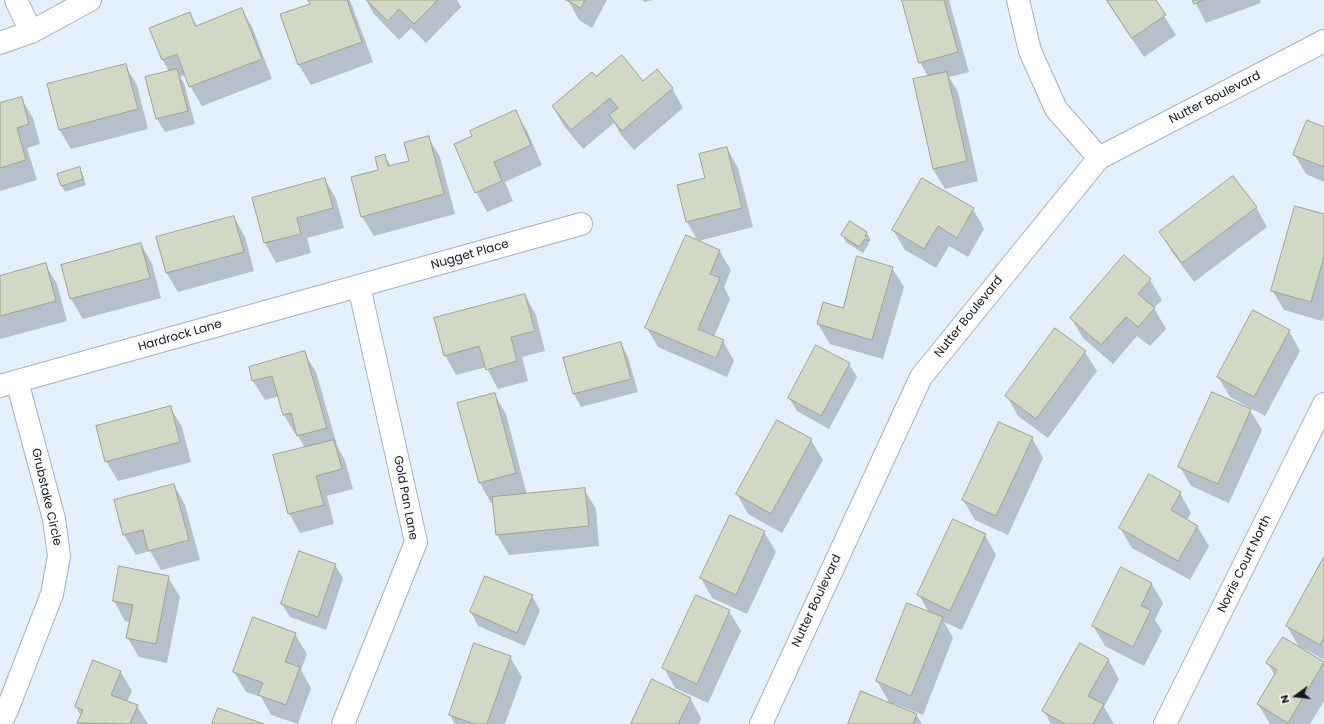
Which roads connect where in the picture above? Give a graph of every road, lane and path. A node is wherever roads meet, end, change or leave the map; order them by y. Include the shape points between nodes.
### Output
1 (16, 0) edge
2 (90, 0) edge
3 (1018, 0) edge
4 (31, 32) junction
5 (1324, 41) edge
6 (0, 43) edge
7 (1099, 158) junction
8 (581, 224) dead end
9 (359, 286) junction
10 (8, 384) edge
11 (1324, 404) edge
12 (0, 724) edge
13 (343, 724) edge
14 (760, 724) edge
15 (1166, 724) edge

1 - 4 street
2 - 4 street
3 - 7 street via 1030,51 1056,109
4 - 6 street
5 - 7 street, Nutter Boulevard
7 - 14 street, Nutter Boulevard via 921,377
8 - 9 street, Nugget Place
9 - 10 street, Hardrock Lane
9 - 13 street, Gold Pan Lane via 416,542
10 - 12 street, Grubstake Circle via 54,519 59,556 52,594
11 - 15 street, Norris Court North

